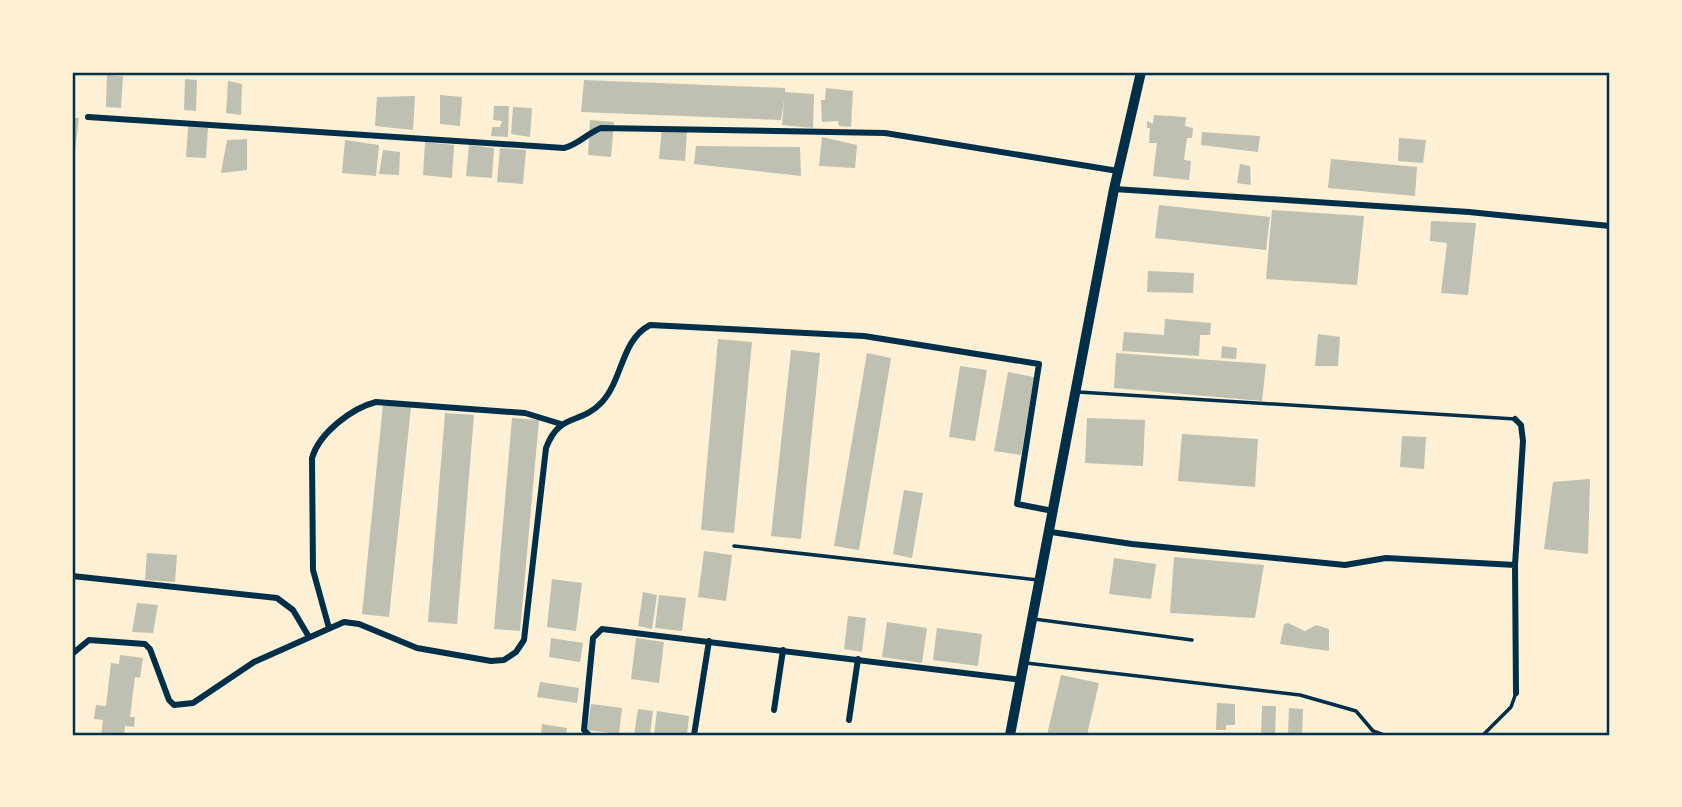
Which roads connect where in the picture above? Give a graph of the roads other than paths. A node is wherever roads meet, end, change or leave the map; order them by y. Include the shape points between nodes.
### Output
1 (1141, 72) edge
2 (88, 117) dead end
3 (1118, 171) junction
4 (1114, 190) junction
5 (1610, 226) edge
6 (1078, 392) junction
7 (1515, 419) joint
8 (561, 424) junction
9 (1055, 511) junction
10 (1051, 532) junction
11 (734, 545) dead end
12 (1515, 565) junction
13 (72, 576) edge
14 (1041, 580) junction
15 (1034, 618) junction
16 (329, 628) junction
17 (309, 637) junction
18 (1192, 640) dead end
19 (709, 641) junction
20 (783, 650) junction
21 (72, 654) edge
22 (858, 659) junction
23 (1025, 663) junction
24 (1022, 680) junction
25 (1516, 693) joint
26 (774, 710) dead end
27 (849, 720) dead end
28 (589, 735) edge
29 (694, 735) edge
30 (1010, 735) edge
31 (1384, 735) edge
32 (1483, 735) edge

1 - 3 main road
2 - 3 street via 564,148 601,128 885,134
3 - 4 main road
4 - 5 street via 1469,212
4 - 6 main road
6 - 7 lane
6 - 9 main road
7 - 12 street via 1521,425 1523,441
8 - 9 street via 601,403 632,340 650,325 864,336 991,354 1039,363 1017,504
8 - 16 street via 546,448 524,640 516,652 491,662 417,648 359,624 344,622
8 - 16 street via 525,413 376,402 355,410 316,445 312,458 313,570
9 - 10 main road
10 - 12 street via 1345,565 1386,558
10 - 14 main road
11 - 14 lane
12 - 25 street
13 - 17 street via 277,598 293,610
14 - 15 main road
15 - 18 lane
15 - 23 main road
16 - 17 street
17 - 21 street via 254,662 183,705 169,700 145,644 89,640
19 - 20 street
19 - 28 street via 597,631 584,730
19 - 29 street
20 - 22 street
20 - 26 street
22 - 24 street
22 - 27 street
23 - 24 main road
23 - 31 lane via 1300,695 1356,712 1373,731
24 - 30 main road
25 - 32 lane via 1511,707

